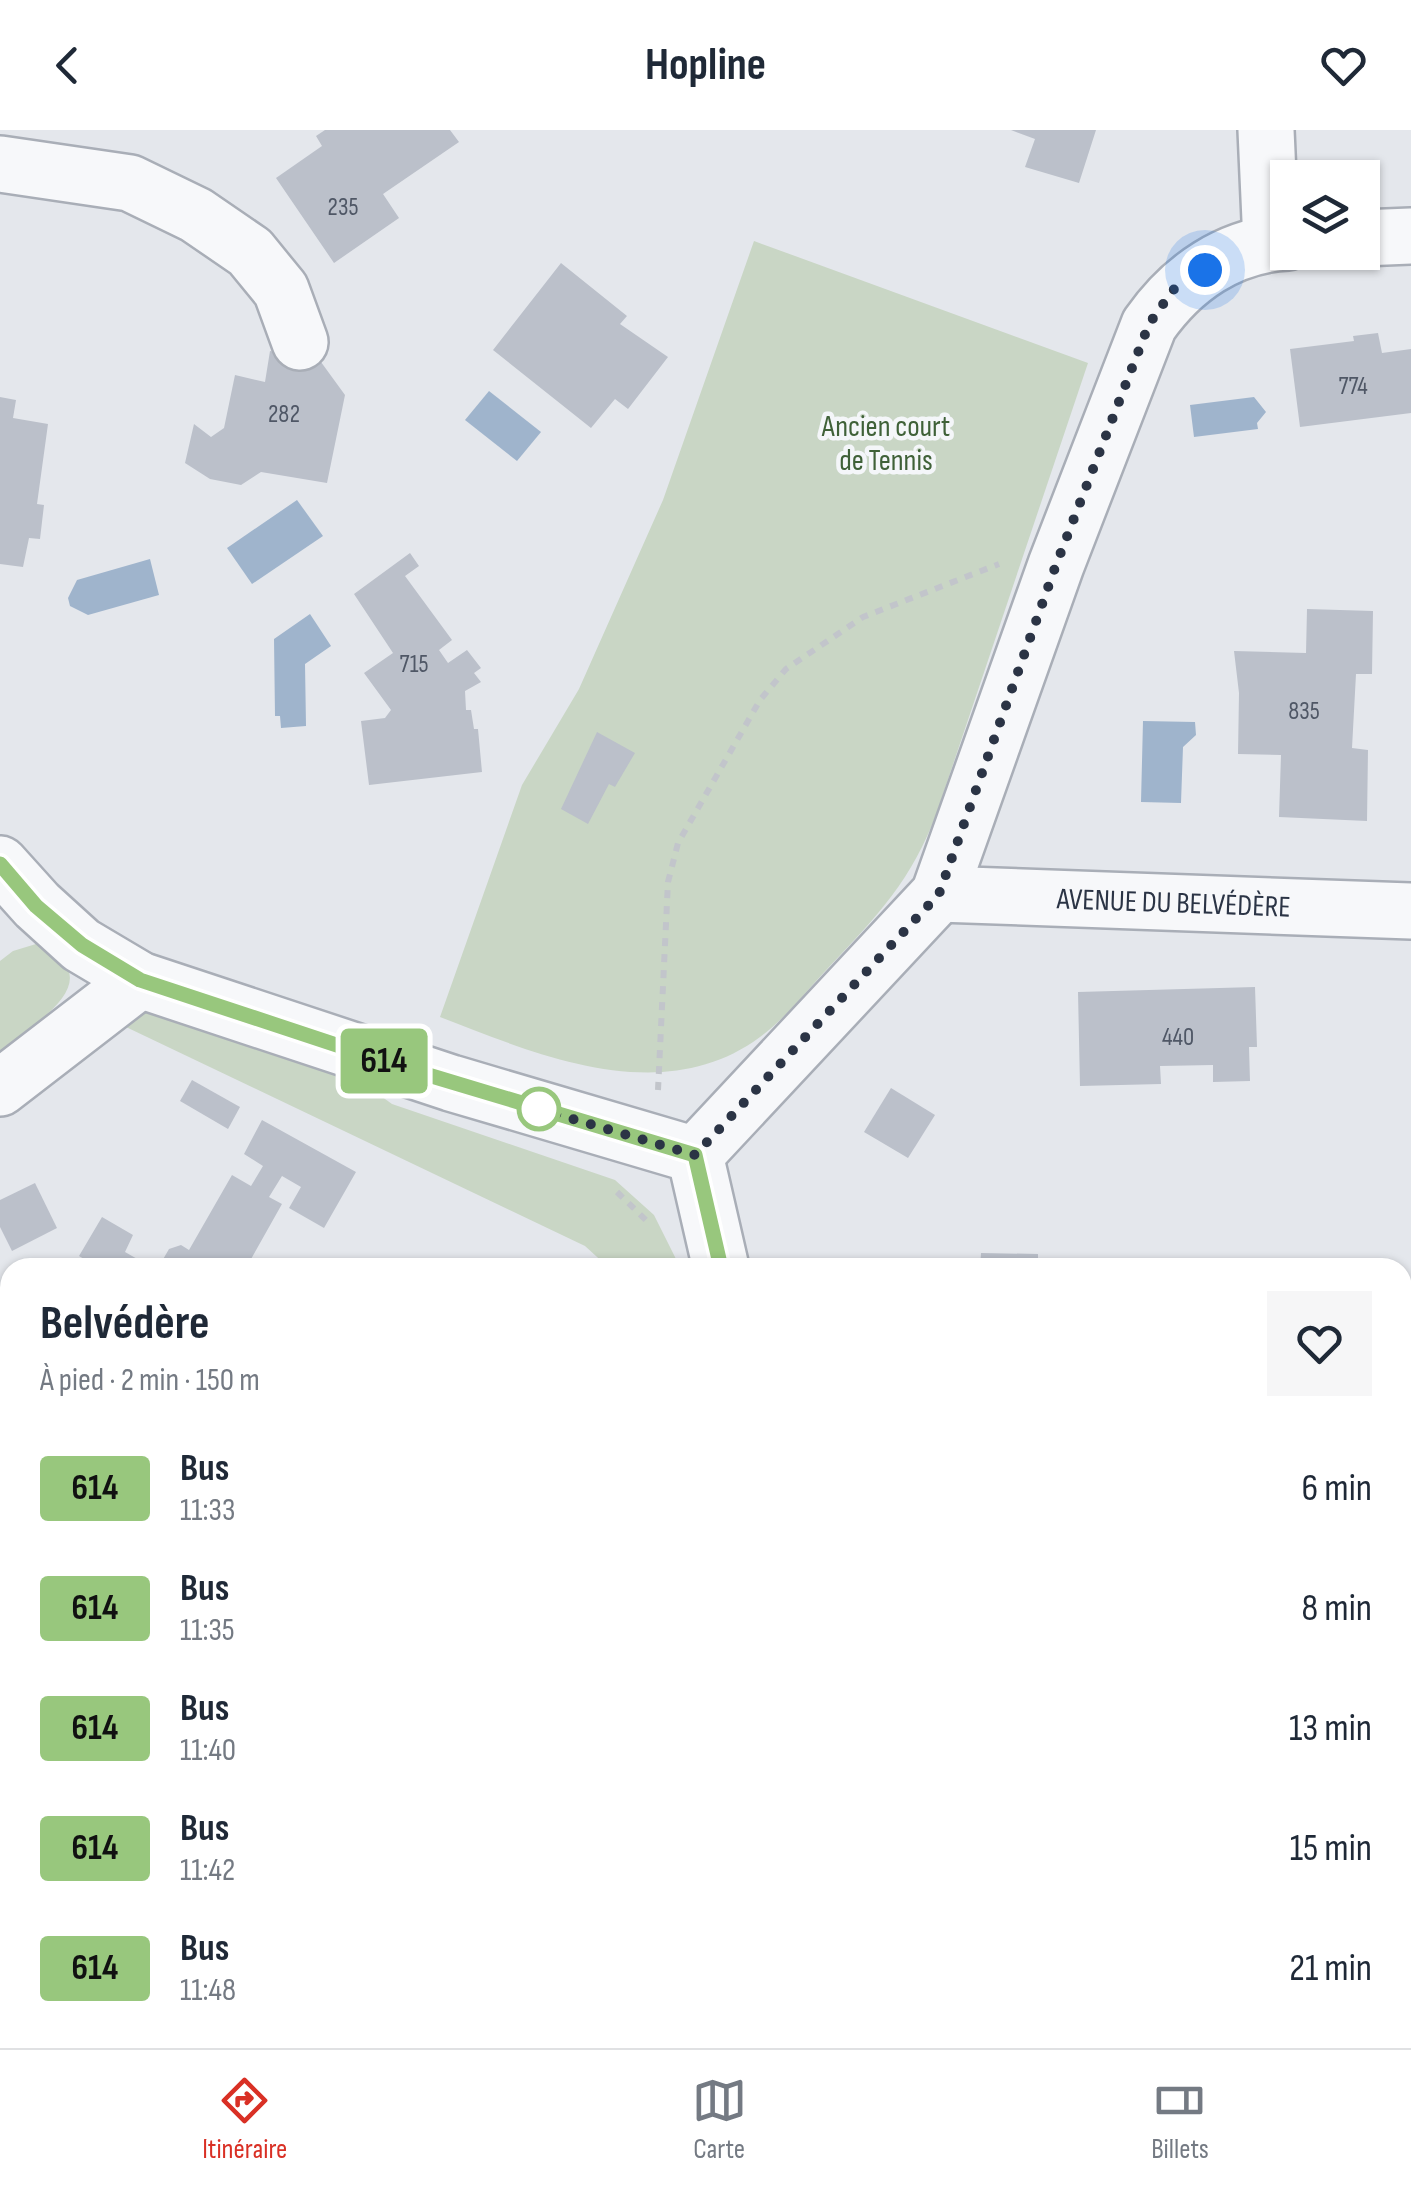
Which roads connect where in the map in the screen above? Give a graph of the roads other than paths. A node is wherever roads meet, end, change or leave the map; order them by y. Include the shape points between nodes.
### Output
1 (1266, 130) edge
2 (0, 164) edge
3 (1270, 164) edge
4 (1411, 236) edge
5 (1380, 237) edge
6 (1270, 244) edge
7 (300, 342) dead end
8 (0, 864) edge
9 (939, 894) junction
10 (1411, 910) edge
11 (18, 920) edge
12 (140, 980) junction
13 (0, 1088) edge
14 (673, 1148) junction
15 (717, 1258) edge

1 - 3 street
2 - 7 street via 130,183 196,215 250,252 281,290
4 - 5 street
6 - 9 street via 1236,250 1173,290 1149,324
8 - 11 street
9 - 10 street, AVENUE DU BELVÉDÈRE
9 - 14 street
11 - 12 street via 82,945
12 - 13 street
12 - 14 street
14 - 15 street

